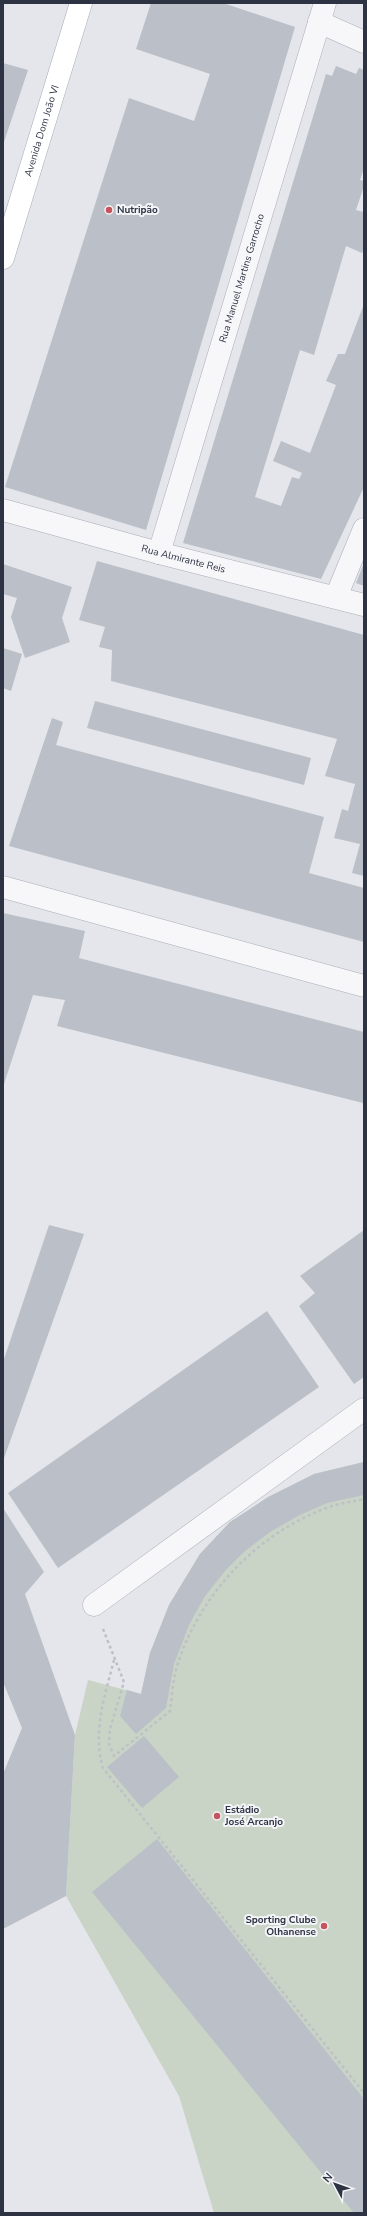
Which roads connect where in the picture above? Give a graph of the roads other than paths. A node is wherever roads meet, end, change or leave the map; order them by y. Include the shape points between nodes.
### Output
1 (81, 3) edge
2 (322, 13) edge
3 (364, 42) edge
4 (3, 258) edge
5 (3, 510) edge
6 (364, 529) edge
7 (159, 553) junction
8 (336, 597) junction
9 (364, 605) edge
10 (3, 887) edge
11 (364, 986) edge
12 (364, 1409) edge
13 (94, 1605) road end

1 - 4 main road, Avenida Dom João VI
2 - 3 street
2 - 7 street, Rua Manuel Martins Garrocho
5 - 7 street, Rua Almirante Reis
6 - 8 street
7 - 8 street, Rua Almirante Reis
8 - 9 street, Rua Almirante Reis
10 - 11 street
12 - 13 street

